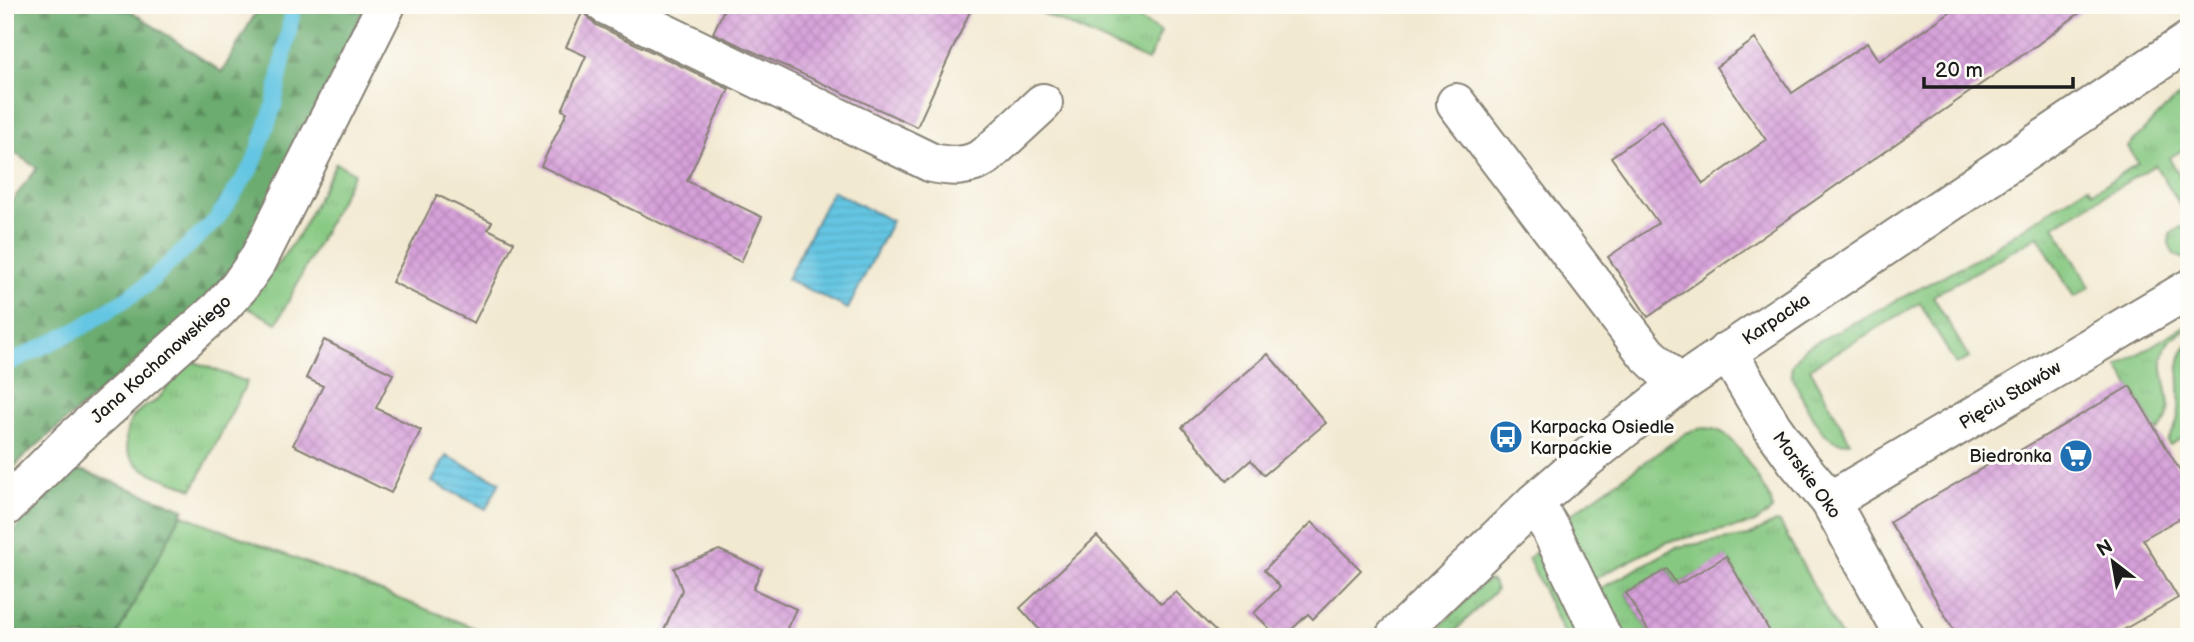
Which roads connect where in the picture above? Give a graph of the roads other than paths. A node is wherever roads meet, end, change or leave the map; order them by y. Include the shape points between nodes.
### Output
1 (386, 5) edge
2 (606, 5) edge
3 (2189, 41) edge
4 (1043, 103) dead end
5 (1456, 103) dead end
6 (2189, 289) edge
7 (1727, 351) junction
8 (1679, 385) junction
9 (1830, 501) junction
10 (1534, 503) junction
11 (5, 507) edge
12 (1395, 637) edge
13 (1602, 637) edge
14 (1905, 637) edge

1 - 11 street, Jana Kochanowskiego via 258,260 239,287
2 - 4 street via 932,163 953,167 975,163
3 - 7 street, Karpacka
5 - 8 street via 1646,353
6 - 9 street, Pięciu Stawów
7 - 8 street, Karpacka
7 - 9 street, Morskie Oko via 1772,427
8 - 10 street, Karpacka
9 - 14 street, Morskie Oko
10 - 12 street, Karpacka
10 - 13 street

